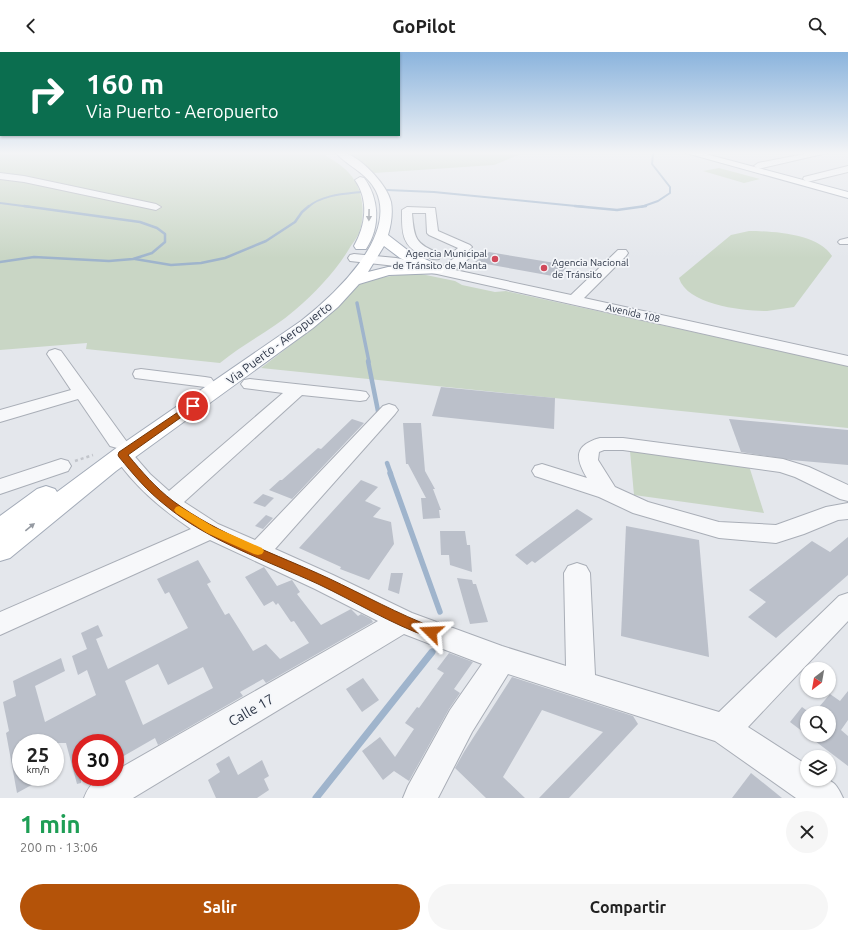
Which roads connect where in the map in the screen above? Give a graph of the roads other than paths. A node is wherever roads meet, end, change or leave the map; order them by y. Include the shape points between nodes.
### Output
1 (66, 188) edge
2 (365, 188) edge
3 (378, 188) edge
4 (820, 188) edge
5 (848, 195) edge
6 (156, 207) dead end
7 (381, 236) junction
8 (622, 253) dead end
9 (358, 266) junction
10 (439, 266) junction
11 (574, 300) junction
12 (55, 354) dead end
13 (848, 361) edge
14 (141, 374) dead end
15 (205, 382) junction
16 (250, 384) dead end
17 (297, 390) junction
18 (82, 392) junction
19 (360, 396) dead end
20 (389, 410) dead end
21 (0, 416) edge
22 (116, 449) junction
23 (62, 466) road end
24 (542, 471) dead end
25 (0, 487) edge
26 (607, 492) junction
27 (848, 494) edge
28 (169, 503) junction
29 (848, 511) edge
30 (0, 530) edge
31 (210, 530) junction
32 (0, 551) edge
33 (259, 551) junction
34 (577, 573) dead end
35 (848, 604) edge
36 (402, 621) junction
37 (0, 624) edge
38 (502, 659) junction
39 (581, 684) junction
40 (724, 729) junction
41 (100, 798) edge
42 (420, 798) edge
43 (826, 798) edge

1 - 6 street
2 -> 9 main road, Via Puerto - Aeropuerto via 370,200 369,222
3 - 7 main road, Via Puerto - Aeropuerto via 386,208
4 - 5 main road
7 - 9 main road, Via Puerto - Aeropuerto
7 - 10 main road via 398,252
8 - 11 street
9 - 10 street, Avenida 108
9 - 10 main road via 388,271
9 - 15 main road, Via Puerto - Aeropuerto via 339,278 314,303 274,335
9 - 22 main road, Via Puerto - Aeropuerto via 341,296 312,321 228,382
10 - 10 street via 467,255 458,253 466,247 432,233 431,210 407,210 410,240
10 - 11 street, Avenida 108
11 - 13 street, Avenida 108
12 - 18 street
14 - 15 street
15 - 22 main road, Via Puerto - Aeropuerto
16 - 17 street
17 - 19 street
17 - 28 street
18 - 21 street
18 - 22 street
20 - 33 street
22 - 28 street via 142,479
22 - 30 main road, Via Puerto - Aeropuerto
32 -> 22 main road, Via Puerto - Aeropuerto
23 - 25 street
24 - 26 street
26 - 27 street via 588,460 590,449 600,444 623,444 782,466 802,472
26 - 29 street via 641,508 719,530 776,534 834,513
28 - 31 street
31 - 33 street
31 - 37 street
33 - 36 street
34 - 39 street
35 - 40 street
36 - 38 street
36 - 41 street, Calle 17
38 - 39 street
38 - 42 street via 461,721
39 - 40 street
40 - 43 street

